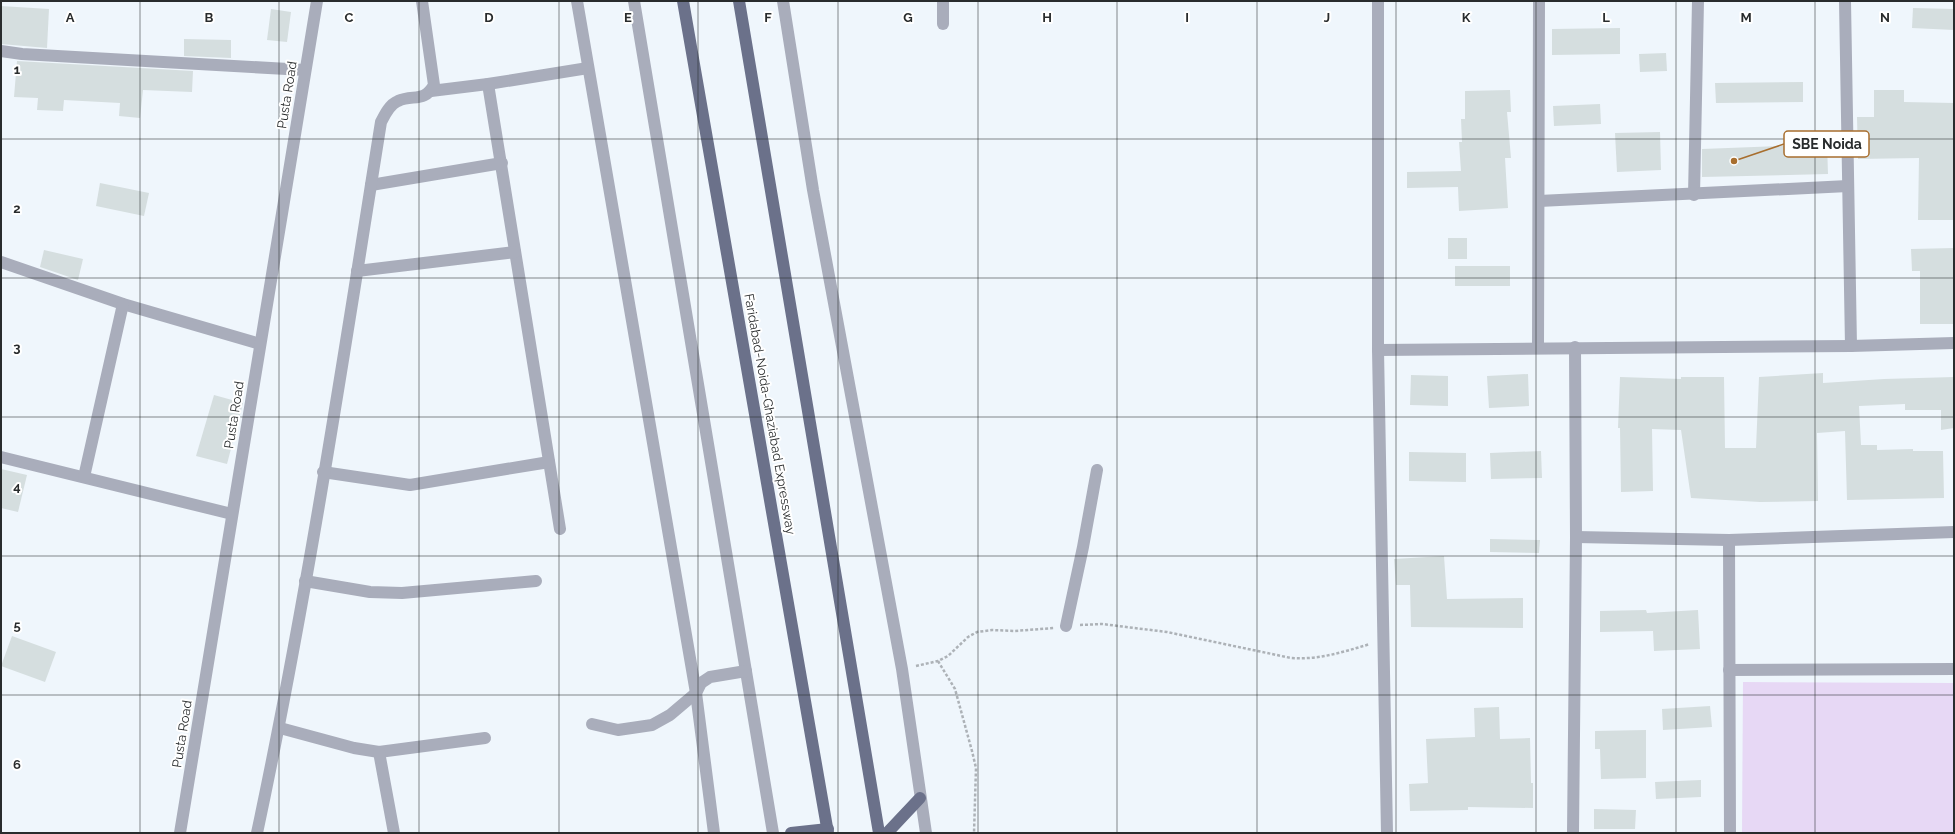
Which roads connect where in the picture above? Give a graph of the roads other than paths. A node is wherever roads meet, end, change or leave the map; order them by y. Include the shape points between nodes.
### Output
1 (317, 1) edge
2 (422, 1) edge
3 (577, 1) edge
4 (634, 1) edge
5 (683, 1) edge
6 (739, 1) edge
7 (783, 1) edge
8 (943, 1) edge
9 (1378, 1) edge
10 (1539, 1) edge
11 (1698, 1) edge
12 (1846, 1) edge
13 (944, 24) dead end
14 (1, 51) edge
15 (588, 68) junction
16 (305, 70) junction
17 (488, 84) junction
18 (431, 91) junction
19 (502, 164) junction
20 (371, 184) junction
21 (1848, 186) junction
22 (1694, 195) junction
23 (1539, 202) junction
24 (515, 252) junction
25 (1, 262) edge
26 (357, 271) junction
27 (123, 304) junction
28 (1954, 343) edge
29 (260, 344) junction
30 (1851, 346) junction
31 (1538, 348) junction
32 (1575, 348) junction
33 (1378, 350) junction
34 (1, 458) edge
35 (549, 462) junction
36 (1097, 470) dead end
37 (323, 472) junction
38 (84, 477) junction
39 (232, 514) junction
40 (560, 530) dead end
41 (1954, 532) edge
42 (1576, 537) junction
43 (1729, 540) junction
44 (305, 581) junction
45 (536, 581) dead end
46 (1066, 626) road end
47 (1954, 669) edge
48 (746, 670) junction
49 (1729, 670) junction
50 (696, 693) junction
51 (592, 724) dead end
52 (280, 728) junction
53 (485, 738) dead end
54 (380, 752) junction
55 (920, 798) junction
56 (828, 831) edge
57 (180, 833) edge
58 (257, 833) edge
59 (394, 833) edge
60 (714, 833) edge
61 (773, 833) edge
62 (791, 833) edge
63 (879, 833) edge
64 (887, 833) edge
65 (926, 833) edge
66 (1387, 833) edge
67 (1573, 833) edge
68 (1730, 833) edge

1 - 16 street, Pusta Road
2 - 18 street via 434,76
3 - 15 street
4 - 48 street
5 - 56 main road, Faridabad-Noida-Ghaziabad Expressway
6 - 63 main road
7 - 55 street via 813,190 902,669
8 - 13 street
9 - 33 street
10 - 23 street
11 - 22 street
12 - 21 street
14 - 16 street
15 - 17 street
15 - 50 street
16 - 29 street, Pusta Road
17 - 18 street
17 - 19 street
18 - 20 street via 425,96 398,101 386,111 381,122
19 - 20 street
19 - 24 street
20 - 26 street
21 - 22 street
21 - 30 street
22 - 23 street
23 - 31 street
24 - 26 street
24 - 35 street
25 - 27 street
26 - 37 street
27 - 29 street
27 - 38 street
28 - 30 street
29 - 39 street, Pusta Road
30 - 32 street
31 - 32 street
31 - 33 street
32 - 42 street
33 - 66 street
34 - 38 street
35 - 37 street via 410,485
35 - 40 street
36 - 46 street via 1084,547
37 - 44 street
38 - 39 street
39 - 57 street, Pusta Road
41 - 43 street
42 - 43 street
42 - 67 street
43 - 49 street
44 - 45 street via 370,592 402,594
44 - 52 street
47 - 49 street
48 - 50 street via 710,677 701,683
48 - 61 street
49 - 68 street
50 - 51 street via 670,715 652,725 618,730
50 - 60 street
52 - 54 street via 354,748
52 - 58 street
53 - 54 street
54 - 59 street
55 - 64 main road
55 - 65 street
56 - 62 main road

